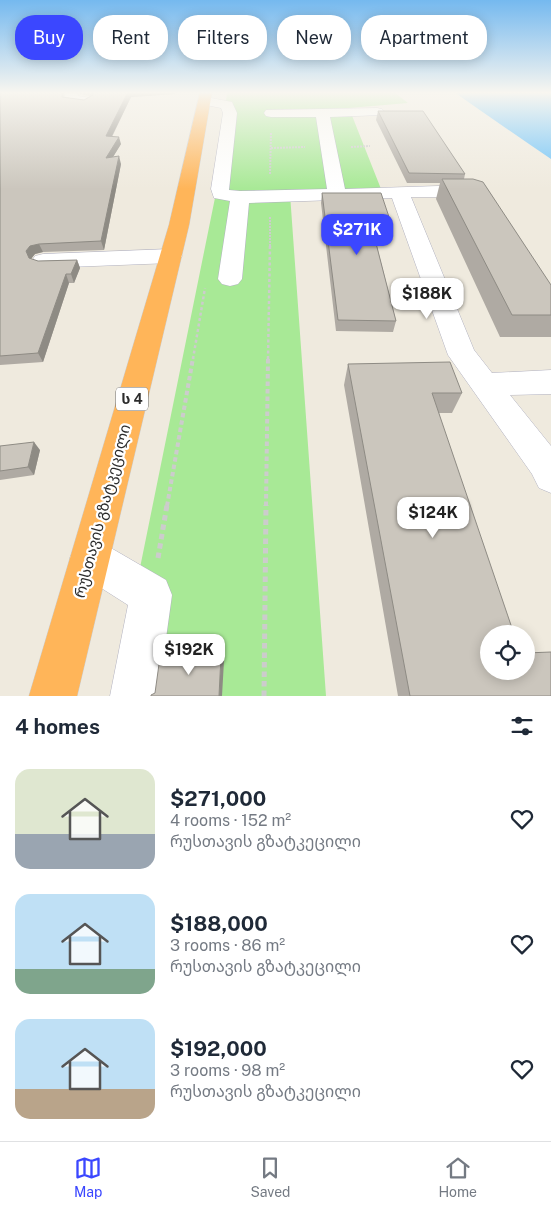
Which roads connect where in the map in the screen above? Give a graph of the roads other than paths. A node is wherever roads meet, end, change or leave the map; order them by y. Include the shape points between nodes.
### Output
1 (200, 124) edge
2 (228, 124) edge
3 (324, 124) edge
4 (399, 192) junction
5 (337, 195) junction
6 (240, 196) junction
7 (489, 205) edge
8 (171, 256) junction
9 (43, 261) edge
10 (230, 279) dead end
11 (551, 382) edge
12 (485, 385) junction
13 (549, 468) edge
14 (90, 558) junction
15 (53, 696) edge
16 (134, 696) edge

1 - 8 highway, რუსთავის გზატკეცილი / ს 4
2 - 6 street via 220,189 221,194
3 - 5 street
4 - 5 street
4 - 7 street via 469,191 484,197
4 - 12 street via 462,355
5 - 6 street
6 - 10 street
8 - 9 street
8 - 14 highway, რუსთავის გზატკეცილი / ს 4
11 - 12 street
12 - 13 street
14 - 15 highway, რუსთავის გზატკეცილი / ს 4
14 - 16 street via 151,595

